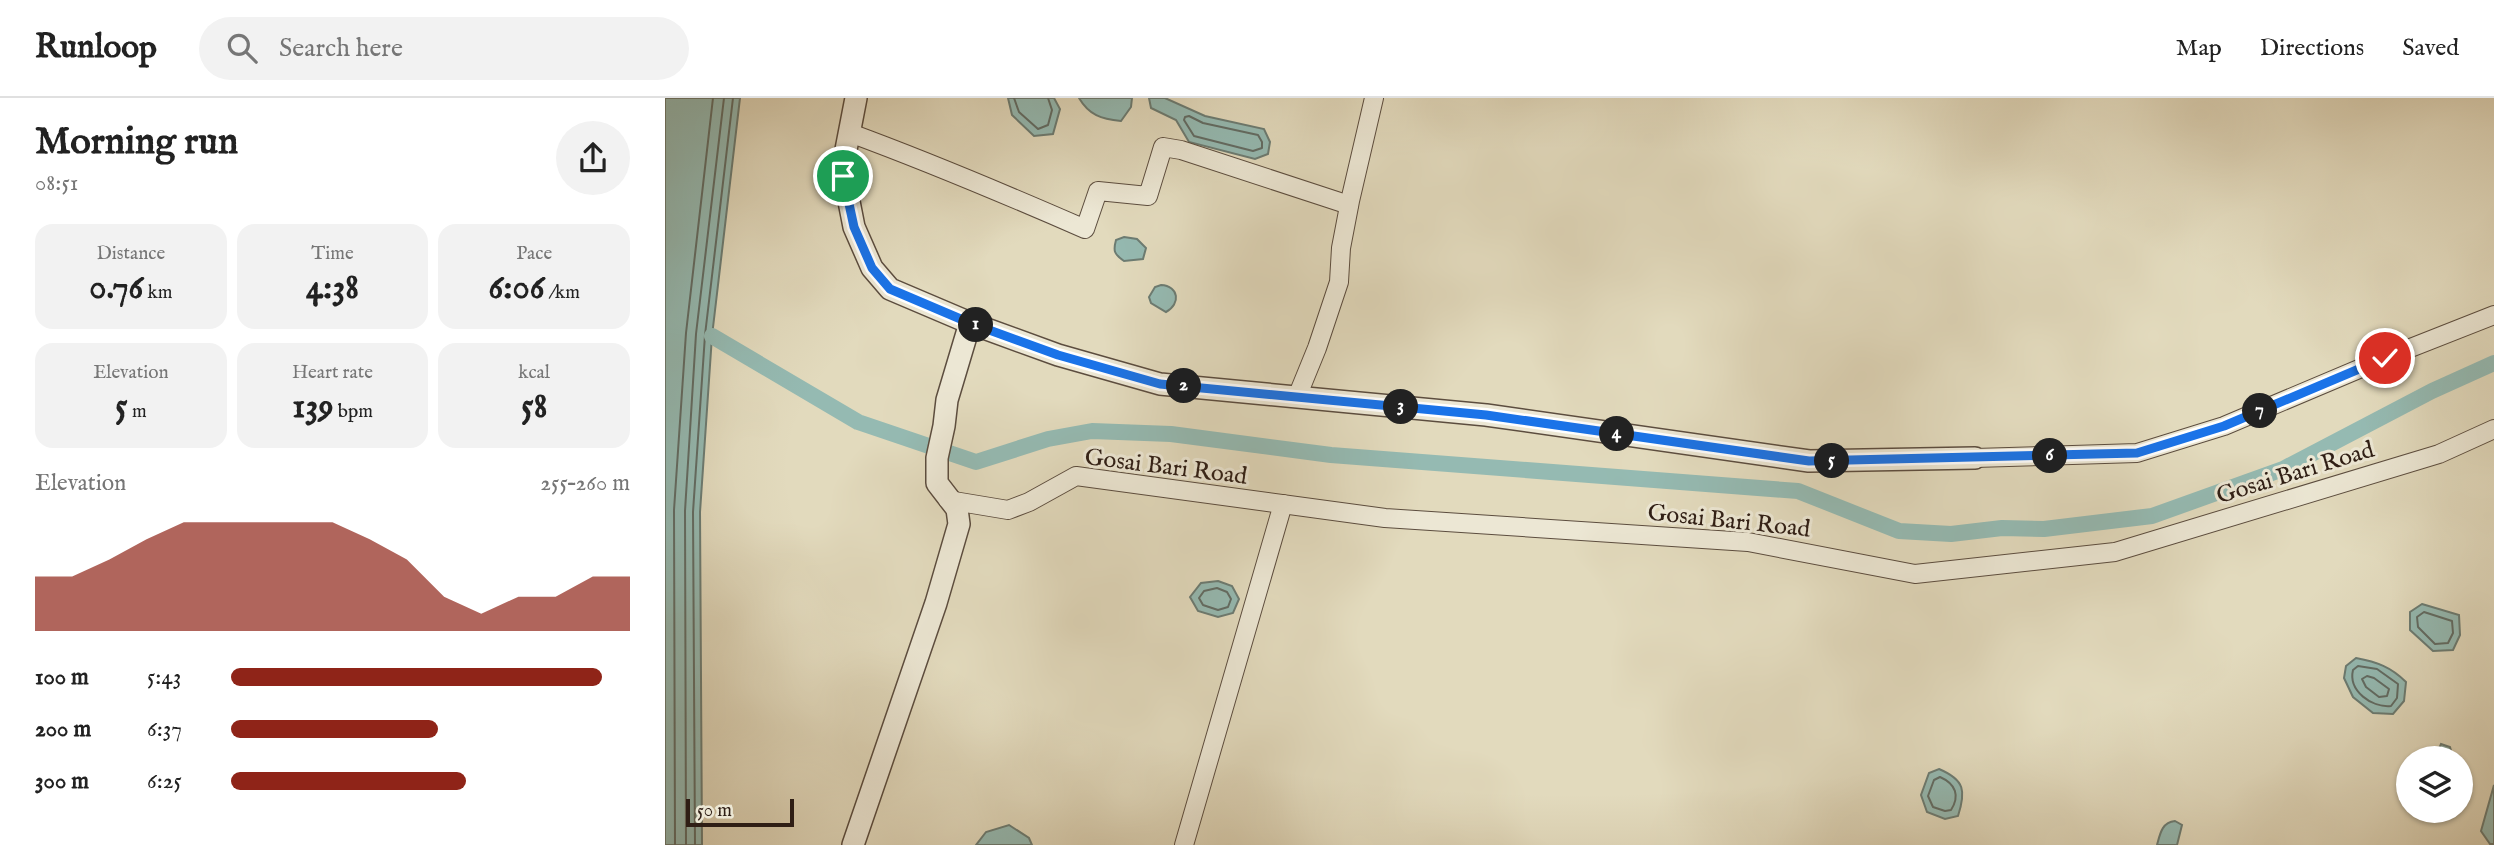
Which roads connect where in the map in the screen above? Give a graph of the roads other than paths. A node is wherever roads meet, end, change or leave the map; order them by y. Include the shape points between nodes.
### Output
1 (856, 98) edge
2 (1374, 98) edge
3 (850, 133) junction
4 (1349, 205) junction
5 (2494, 315) edge
6 (970, 323) junction
7 (1297, 397) junction
8 (2494, 429) edge
9 (1975, 458) joint
10 (948, 500) junction
11 (1283, 504) junction
12 (853, 845) edge
13 (1185, 845) edge

1 - 3 street
2 - 4 street
3 - 4 street via 1085,229 1098,191 1148,196 1163,147
3 - 6 street via 843,176 854,227 872,268 890,289
4 - 7 street via 1339,282
5 - 9 street via 2224,426 2137,453
6 - 7 street via 1058,355 1160,384
6 - 10 street via 947,400 937,458 937,483
7 - 9 street via 1486,415 1809,461
8 - 11 street, Gosai Bari Road via 2439,454 2115,552 1915,574 1748,542 1385,518
10 - 11 street, Gosai Bari Road via 1007,510 1076,476
10 - 12 street via 957,509 959,524
11 - 13 street

